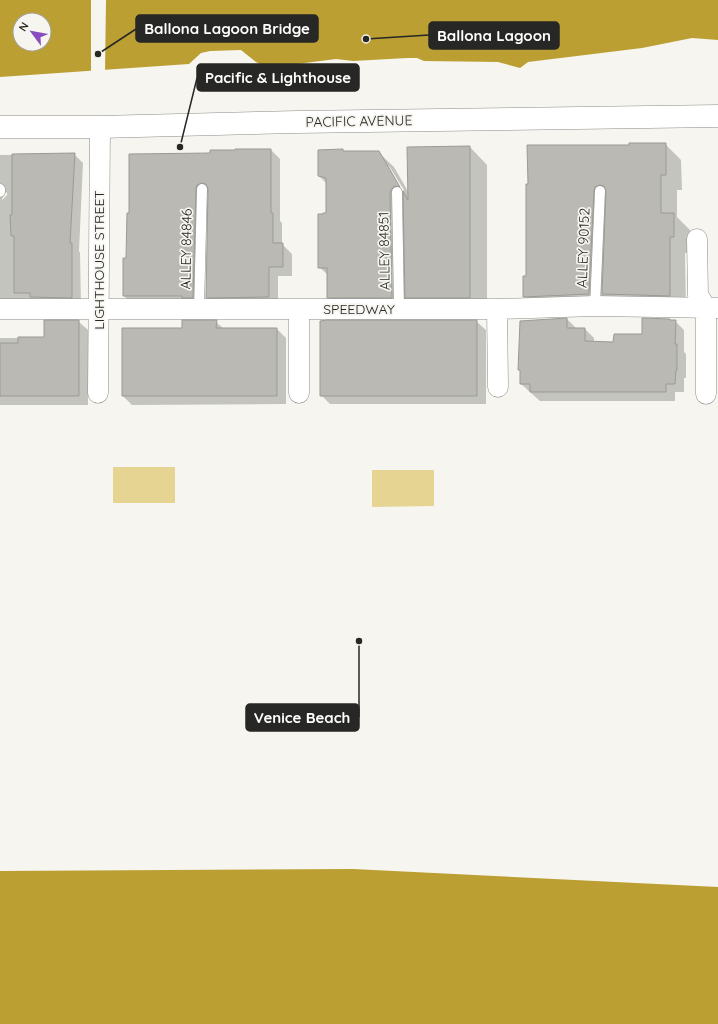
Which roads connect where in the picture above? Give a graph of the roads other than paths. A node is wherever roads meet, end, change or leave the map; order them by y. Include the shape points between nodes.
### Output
1 (718, 116) edge
2 (0, 127) edge
3 (100, 127) junction
4 (0, 189) edge
5 (202, 189) dead end
6 (600, 191) dead end
7 (0, 192) edge
8 (397, 192) dead end
9 (697, 239) dead end
10 (595, 306) junction
11 (712, 308) edge
12 (0, 309) edge
13 (99, 309) junction
14 (199, 309) junction
15 (299, 309) junction
16 (399, 309) junction
17 (497, 309) junction
18 (498, 387) dead end
19 (98, 393) dead end
20 (299, 393) dead end
21 (706, 394) dead end

1 - 3 street, PACIFIC AVENUE
2 - 3 street, PACIFIC AVENUE
3 - 13 street, LIGHTHOUSE STREET
4 - 7 lane
5 - 14 lane, ALLEY 84846
6 - 10 lane, ALLEY 90152
8 - 16 lane, ALLEY 84851
9 - 11 street via 698,295
10 - 11 street, SPEEDWAY
10 - 17 street, SPEEDWAY
11 - 21 street
12 - 13 street, SPEEDWAY
13 - 14 street, SPEEDWAY
13 - 19 street, LIGHTHOUSE STREET
14 - 15 street, SPEEDWAY
15 - 16 street, SPEEDWAY
15 - 20 street
16 - 17 street, SPEEDWAY
17 - 18 street

